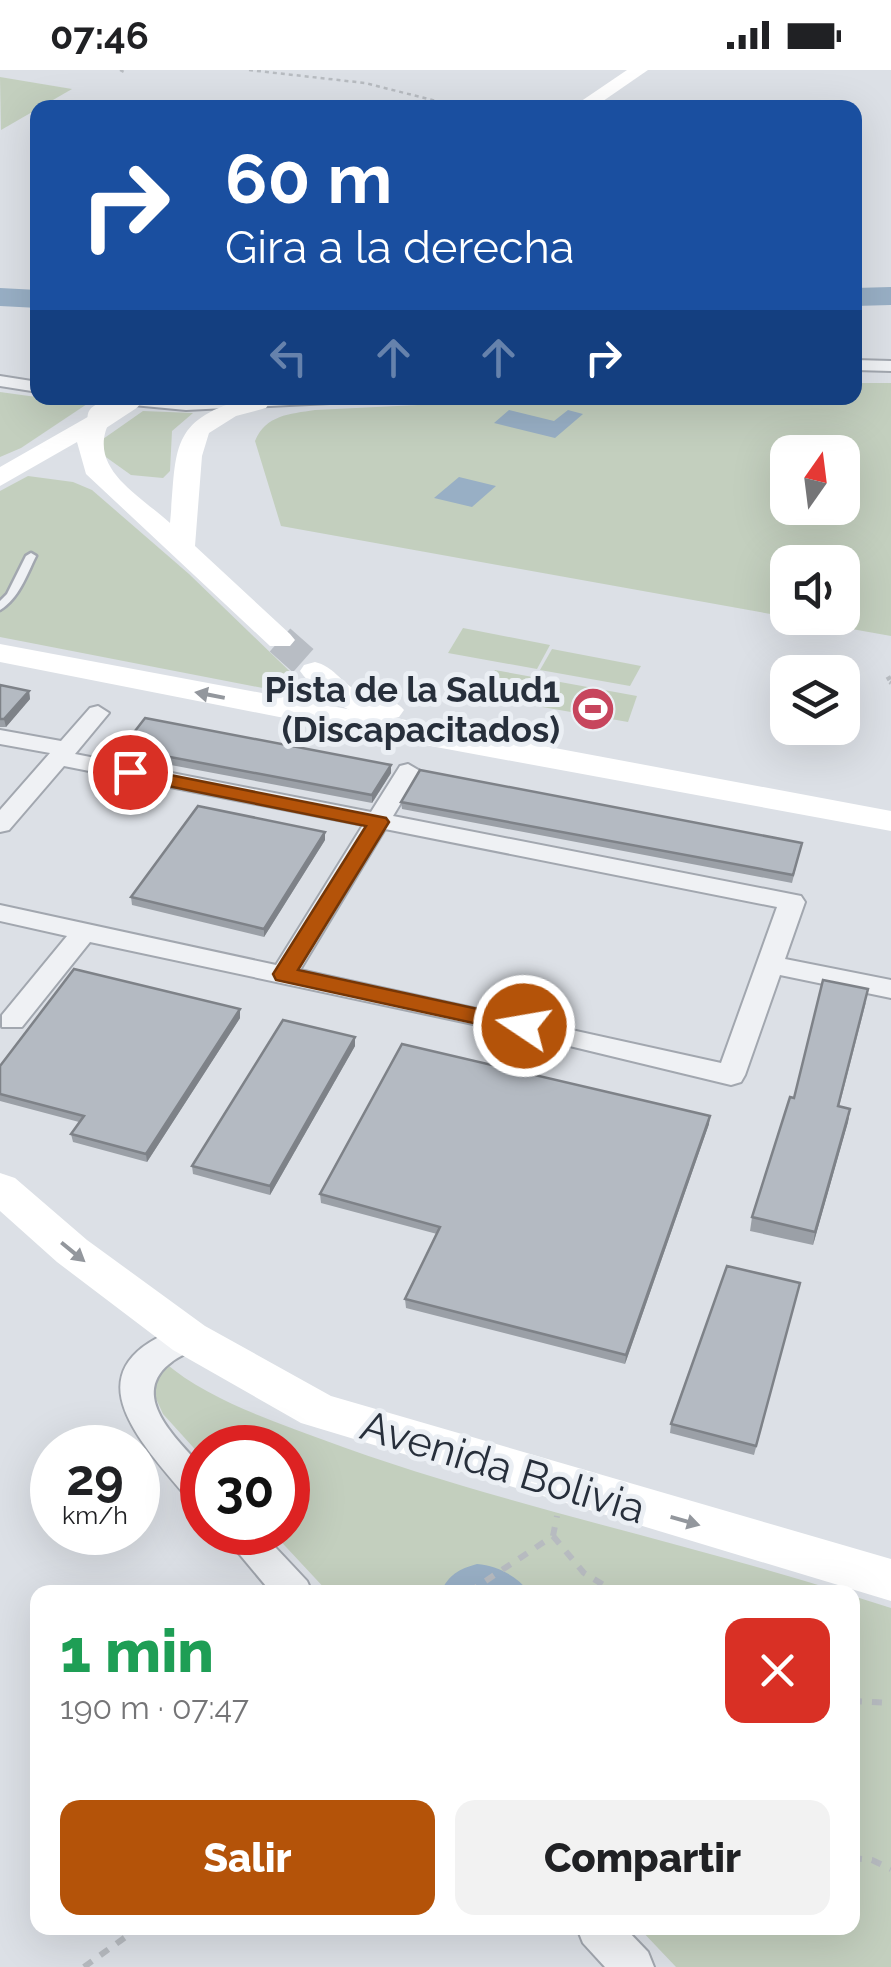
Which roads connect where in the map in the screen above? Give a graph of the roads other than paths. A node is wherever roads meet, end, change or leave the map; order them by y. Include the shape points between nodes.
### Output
1 (639, 70) edge
2 (592, 100) edge
3 (862, 365) edge
4 (891, 366) edge
5 (0, 381) edge
6 (30, 386) edge
7 (186, 405) edge
8 (248, 405) edge
9 (106, 407) edge
10 (43, 450) junction
11 (0, 468) edge
12 (187, 473) junction
13 (0, 478) edge
14 (116, 489) junction
15 (181, 550) junction
16 (31, 556) dead end
17 (0, 607) edge
18 (280, 640) tunnel mouth
19 (0, 653) edge
20 (315, 671) tunnel mouth
21 (98, 713) dead end
22 (0, 737) edge
23 (63, 754) junction
24 (408, 771) dead end
25 (891, 806) edge
26 (5, 814) edge
27 (891, 821) edge
28 (378, 822) junction
29 (0, 913) edge
30 (84, 932) junction
31 (773, 965) junction
32 (284, 974) junction
33 (891, 989) edge
34 (12, 1021) dead end
35 (0, 1188) edge
36 (189, 1338) junction
37 (180, 1465) edge
38 (259, 1555) edge
39 (891, 1580) edge
40 (287, 1585) edge
41 (604, 1935) edge
42 (633, 1967) edge

1 - 2 main road
3 - 4 street
5 - 6 street
7 - 9 street
8 - 12 main road via 198,429
9 - 10 main road
9 - 14 main road via 88,454
10 - 11 main road
10 - 13 main road
12 - 14 main road via 159,490
12 - 15 main road
14 - 15 main road
15 - 18 main road
16 - 17 lane
27 -> 19 main road
20 - 25 main road via 367,706
21 - 23 street
22 - 23 street
23 - 26 street
23 - 28 street
24 - 28 street
28 - 31 street via 792,902
28 - 32 street
29 - 30 street
30 - 32 street
30 - 34 street
31 - 32 street via 731,1075
31 - 33 street
35 -> 36 main road, Avenida Bolivia via 72,1252
36 - 37 street via 167,1345 138,1378 139,1414
36 -> 39 main road, Avenida Bolivia via 317,1410
38 - 40 street
41 - 42 street

